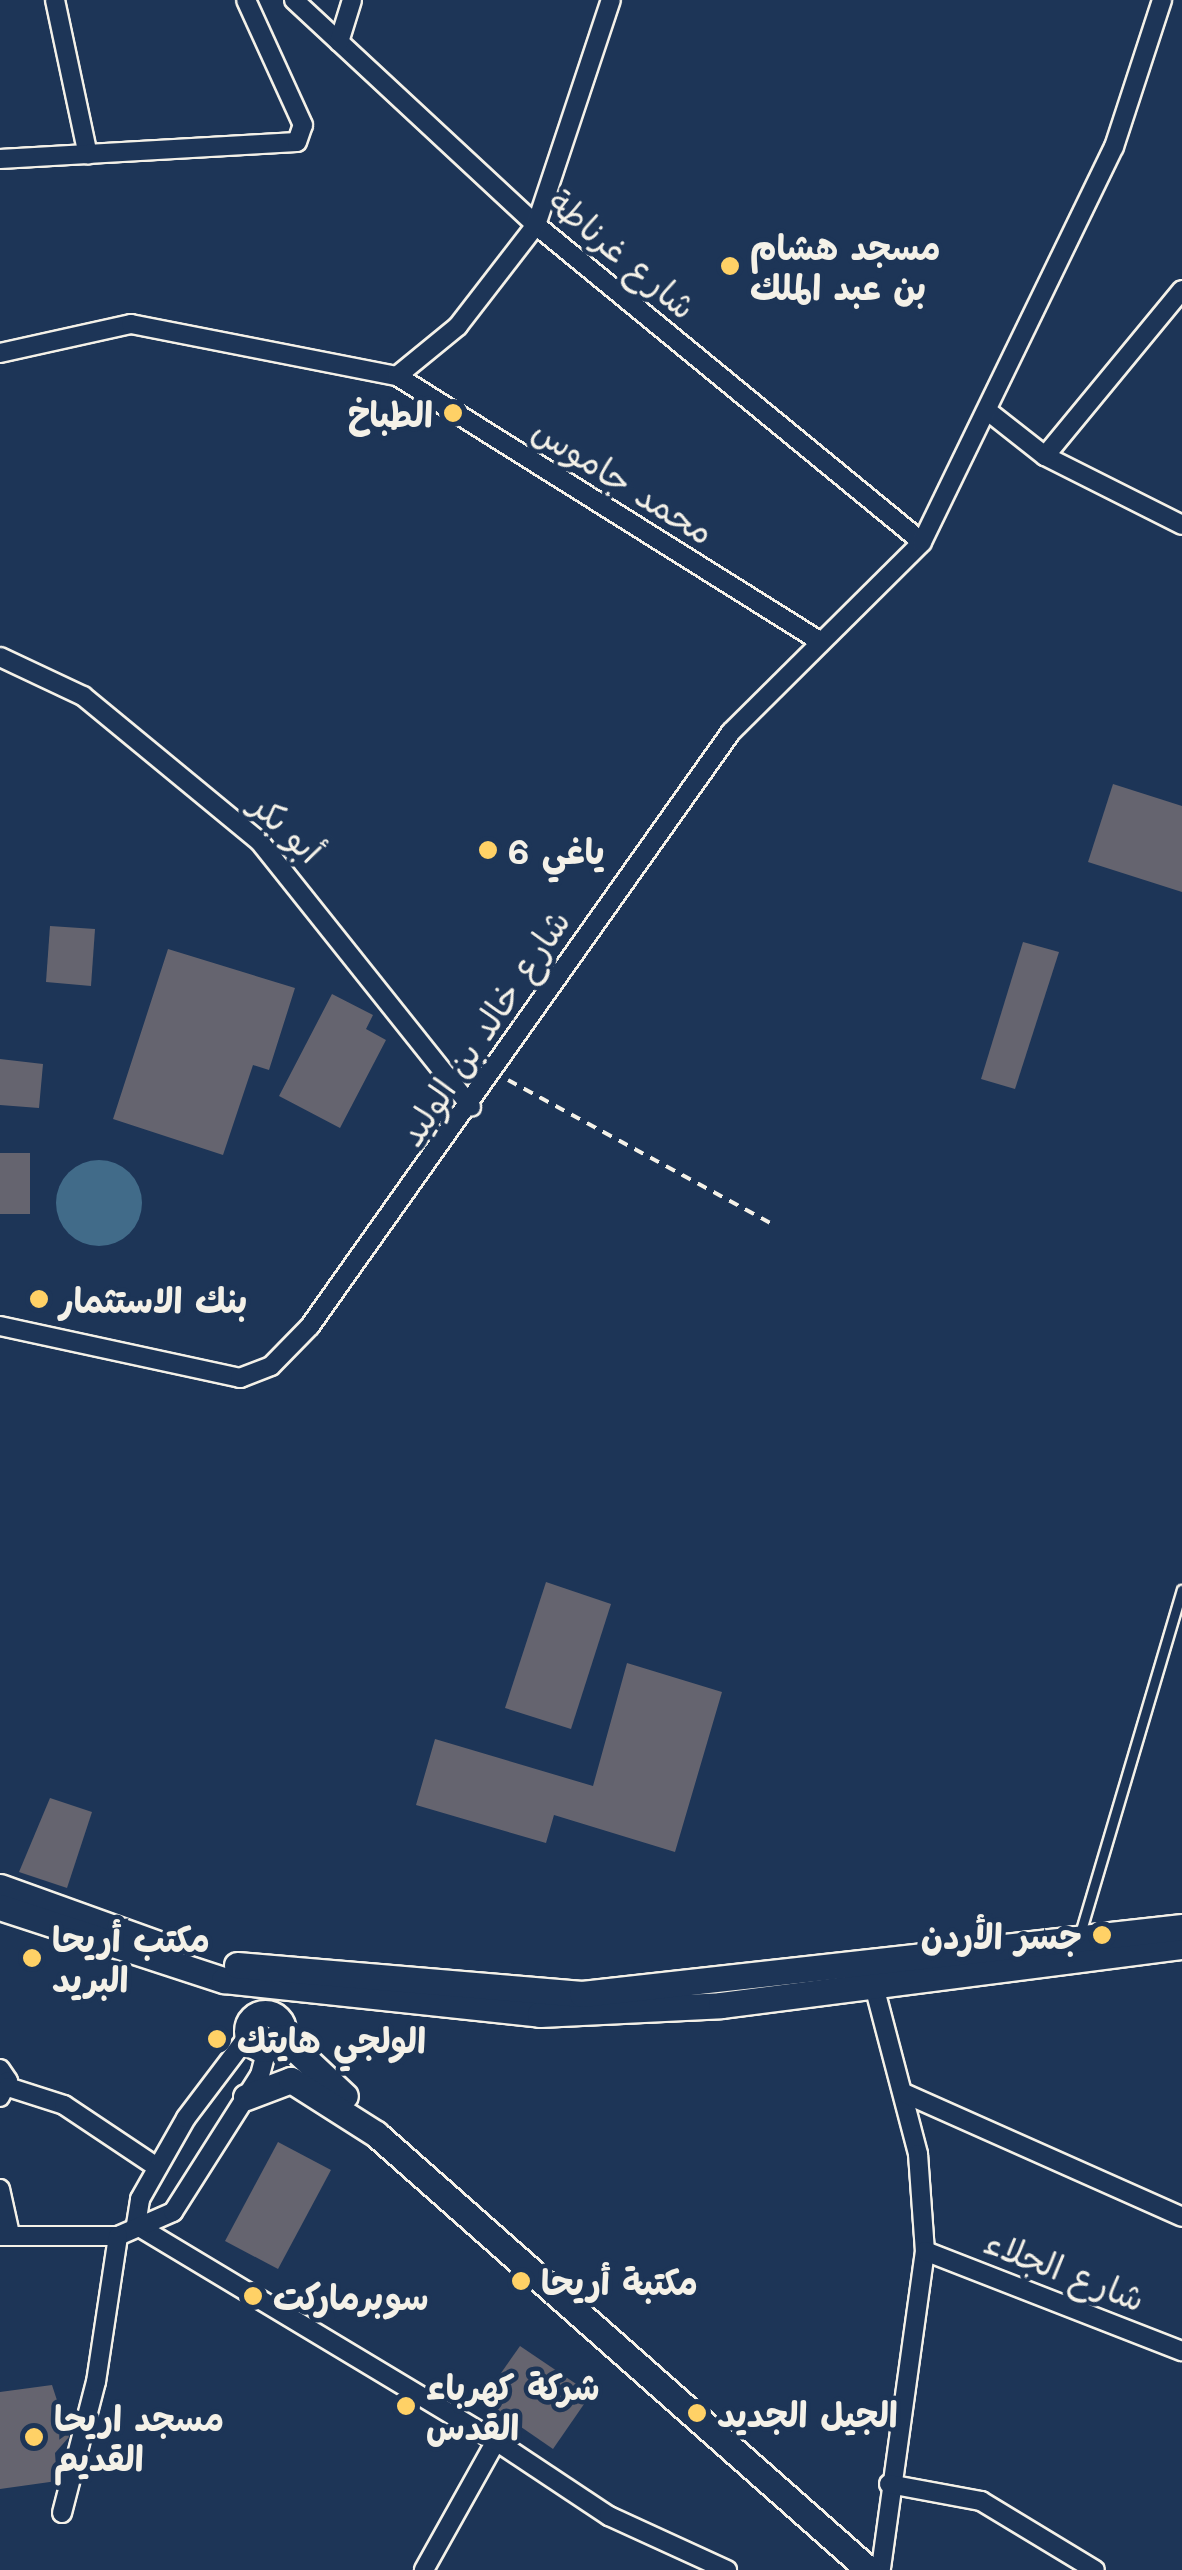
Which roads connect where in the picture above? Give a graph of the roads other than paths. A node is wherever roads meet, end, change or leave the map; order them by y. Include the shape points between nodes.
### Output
1 (56, 0) edge
2 (246, 0) edge
3 (294, 0) edge
4 (352, 0) edge
5 (612, 0) edge
6 (1162, 0) edge
7 (340, 42) junction
8 (88, 156) junction
9 (0, 159) edge
10 (536, 225) junction
11 (1178, 302) edge
12 (0, 352) edge
13 (397, 376) junction
14 (988, 412) junction
15 (1045, 456) junction
16 (1182, 525) edge
17 (922, 542) junction
18 (816, 639) junction
19 (0, 657) edge
20 (471, 1108) junction
21 (0, 1326) edge
22 (1182, 1590) edge
23 (0, 1887) edge
24 (0, 1907) edge
25 (1182, 1927) edge
26 (1078, 1940) junction
27 (1182, 1946) edge
28 (874, 1986) junction
29 (269, 1990) junction
30 (259, 2044) junction
31 (3, 2084) edge
32 (263, 2084) junction
33 (906, 2094) junction
34 (376, 2134) junction
35 (157, 2168) junction
36 (0, 2189) edge
37 (1182, 2217) edge
38 (136, 2225) junction
39 (5, 2235) edge
40 (118, 2236) junction
41 (924, 2251) junction
42 (1182, 2351) edge
43 (496, 2441) junction
44 (890, 2484) junction
45 (62, 2513) dead end
46 (718, 2568) edge
47 (424, 2570) edge
48 (869, 2570) edge
49 (881, 2570) edge
50 (1095, 2570) edge

1 - 8 street
2 - 8 street via 303,136 288,144
3 - 7 street, شارع غرناطة
4 - 7 street
5 - 10 street
6 - 14 street, شارع خالد بن الوليد via 1114,147
7 - 10 street, شارع غرناطة
8 - 9 street
10 - 13 street via 428,352
10 - 17 street, شارع غرناطة
11 - 15 street
12 - 13 street, محمد جاموس via 132,324
13 - 18 street, محمد جاموس
14 - 15 street
14 - 17 street, شارع خالد بن الوليد
15 - 16 street
17 - 18 street, شارع خالد بن الوليد
18 - 20 street, شارع خالد بن الوليد via 670,813
19 - 20 street, أبو بكر via 82,696 259,841
20 - 21 street, شارع خالد بن الوليد via 310,1326 256,1374
22 - 26 lane
23 - 29 main road
24 - 29 main road via 164,1964
25 - 26 main road
26 - 29 main road via 582,1994
27 - 28 main road
28 - 29 main road via 615,2015
28 - 33 street
29 - 30 main road via 280,2020
30 - 32 main road
30 - 32 street via 250,2052
30 - 34 main road
30 - 35 street
31 - 35 street via 64,2105
32 - 34 main road via 310,2088
32 - 38 street via 181,2203
33 - 37 street
33 - 41 street
34 - 48 main road
35 - 38 street
36 - 39 street
38 - 40 street
38 - 43 street
39 - 40 street
40 - 45 street via 96,2382
41 - 42 street, شارع الجلاء
41 - 44 street
43 - 46 street via 609,2516
43 - 47 street
44 - 49 street
44 - 50 street via 981,2501

